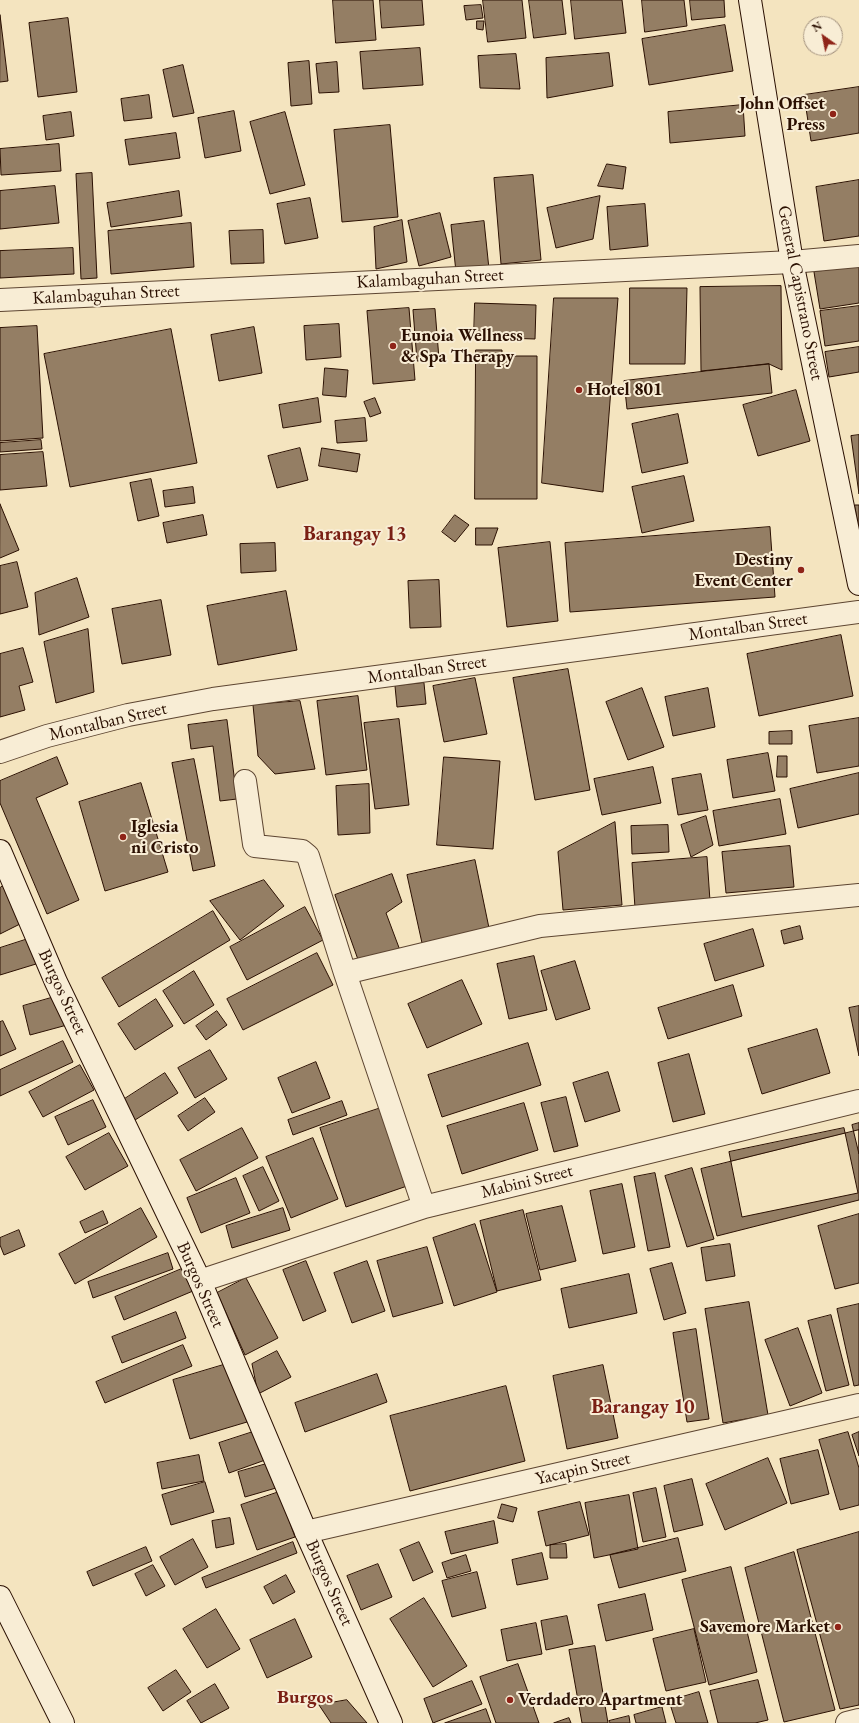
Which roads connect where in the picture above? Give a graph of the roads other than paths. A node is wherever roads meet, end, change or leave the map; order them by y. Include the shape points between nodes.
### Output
1 (750, 0) edge
2 (859, 256) edge
3 (792, 262) junction
4 (0, 300) edge
5 (859, 584) edge
6 (859, 612) edge
7 (0, 752) edge
8 (245, 781) dead end
9 (0, 852) edge
10 (859, 895) edge
11 (345, 974) junction
12 (859, 1101) edge
13 (424, 1207) junction
14 (200, 1282) junction
15 (859, 1405) edge
16 (306, 1532) junction
17 (0, 1597) edge
18 (859, 1720) edge
19 (64, 1723) edge
20 (391, 1723) edge
21 (847, 1723) edge

1 - 3 street, General Capistrano Street
2 - 3 street, Kalambaguhan Street
3 - 4 street, Kalambaguhan Street
3 - 5 street, General Capistrano Street
6 - 7 street, Montalban Street via 212,699 128,715 47,736
8 - 11 street via 255,846 302,851 308,856
9 - 14 street, Burgos Street via 56,982
10 - 11 street via 540,926
11 - 13 street
12 - 13 street, Mabini Street
13 - 14 street, Mabini Street
14 - 16 street, Burgos Street
15 - 16 street, Yacapin Street
16 - 20 street, Burgos Street
17 - 19 street
18 - 21 street

